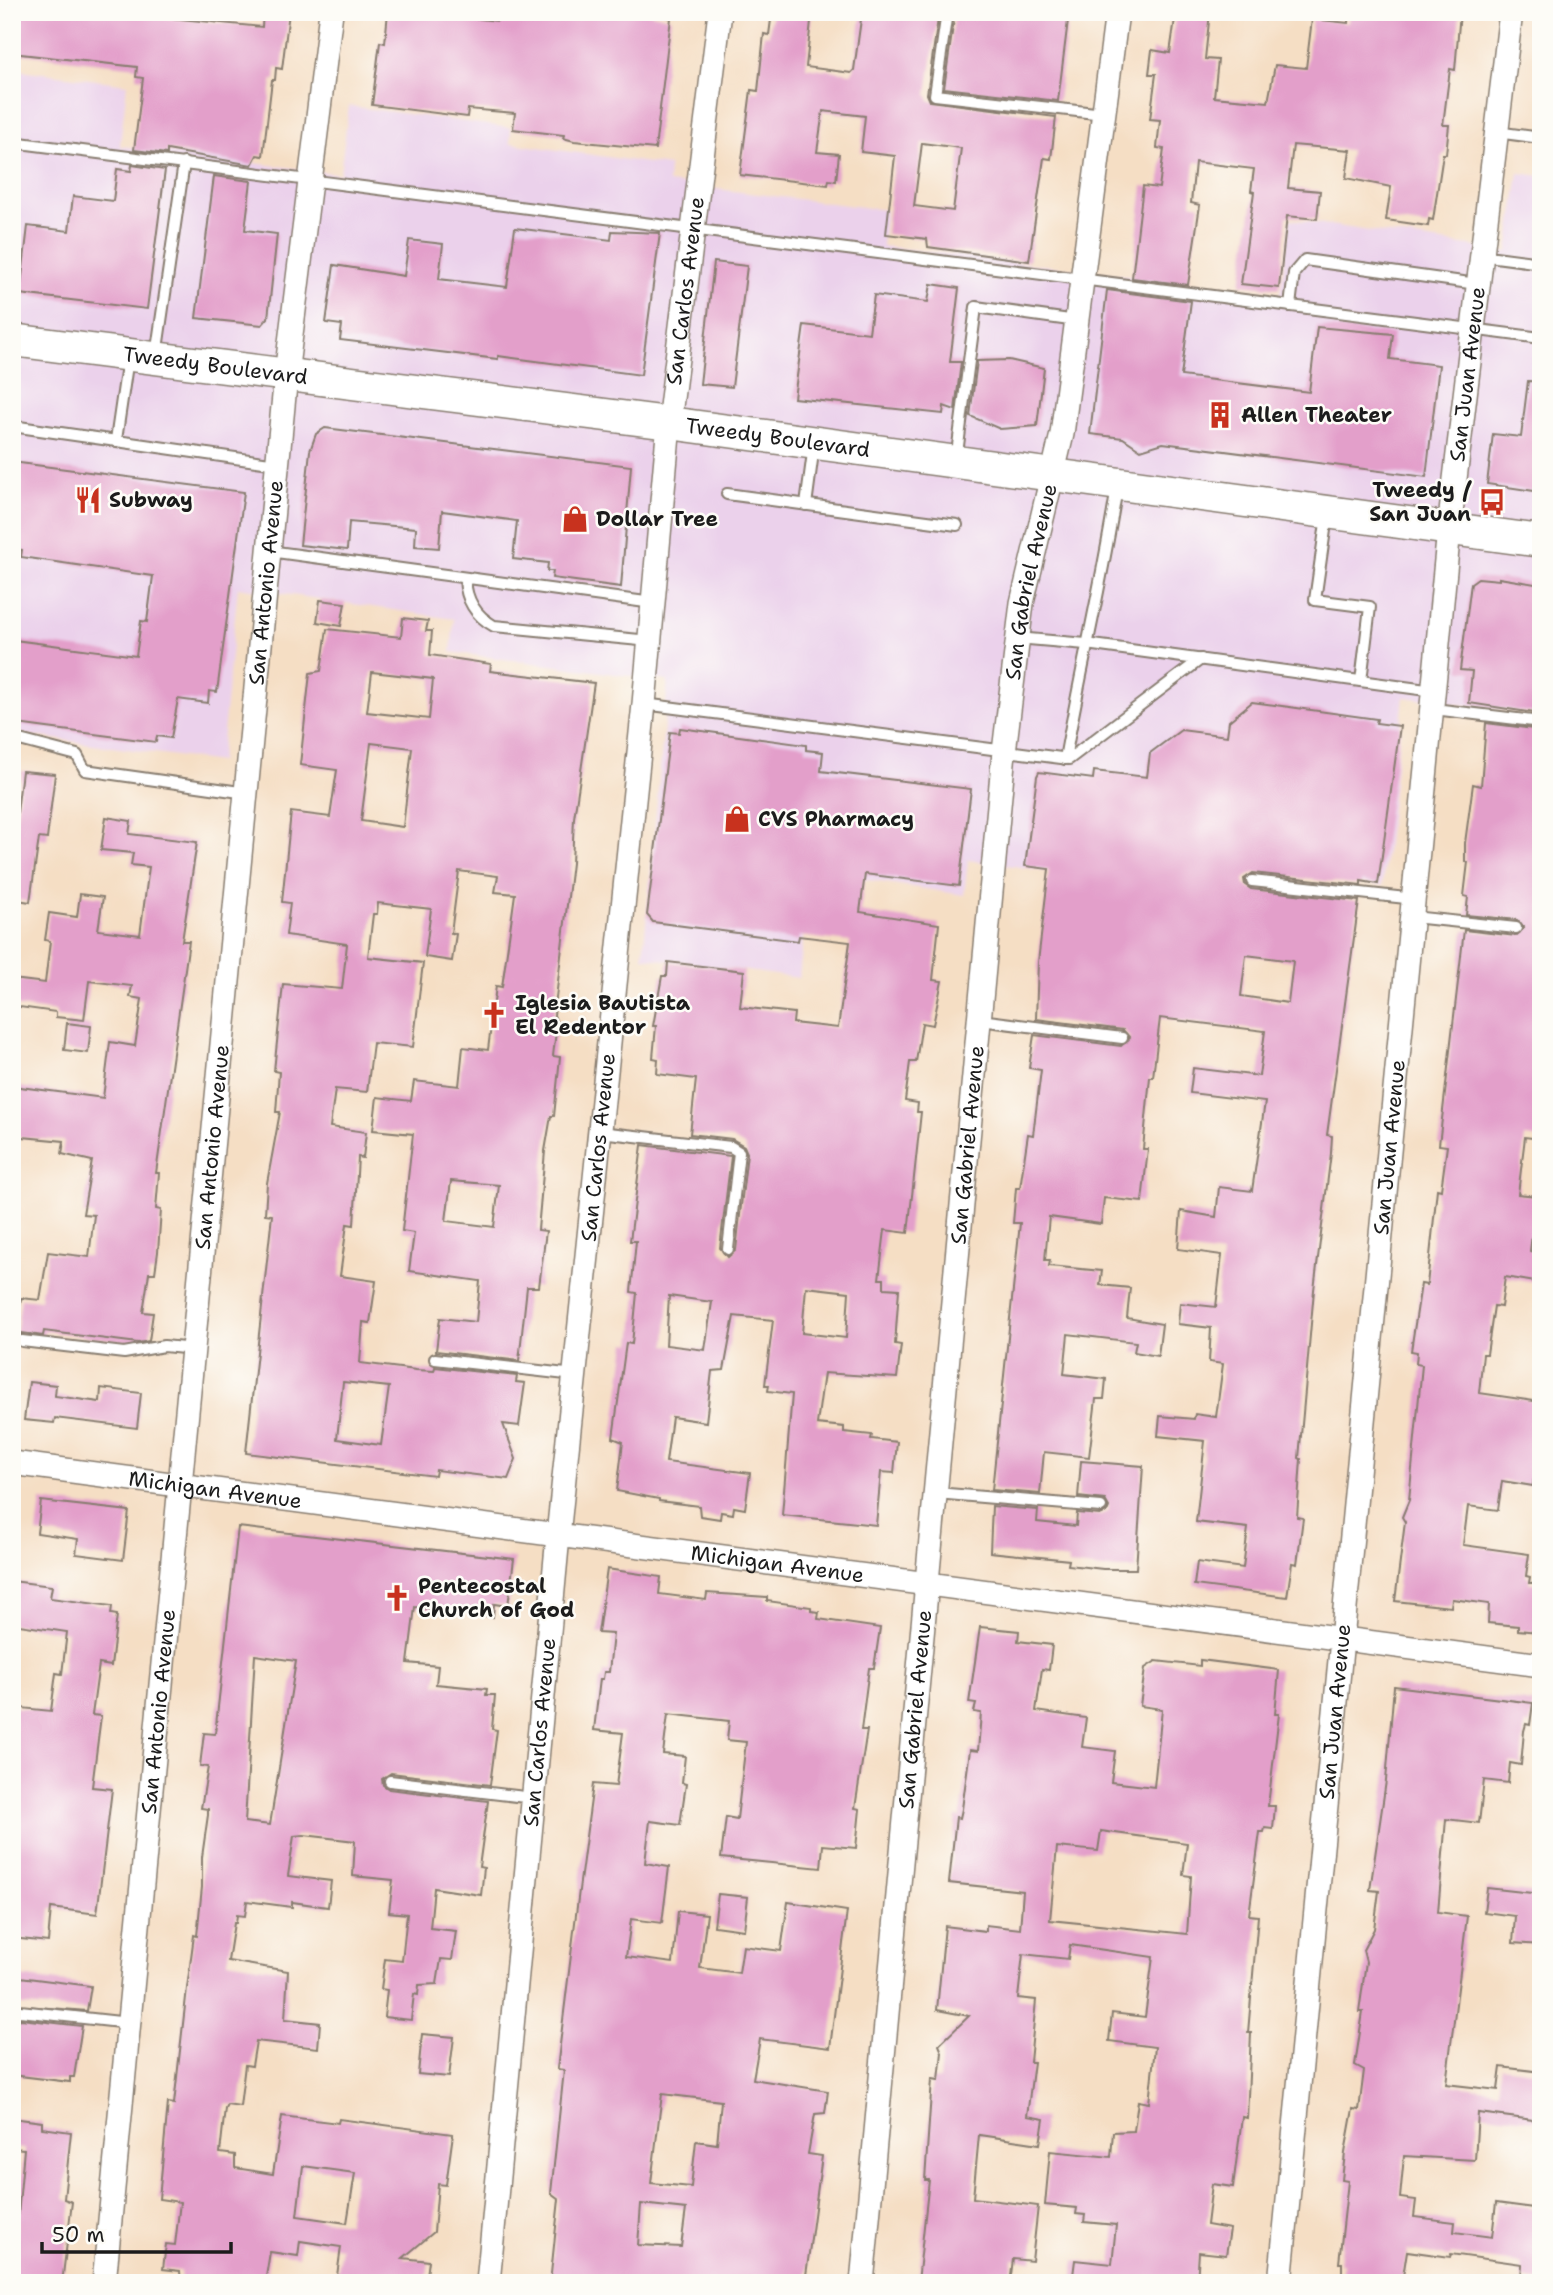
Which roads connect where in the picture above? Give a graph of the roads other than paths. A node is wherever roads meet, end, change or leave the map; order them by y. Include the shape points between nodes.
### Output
1 (331, 12) edge
2 (720, 12) edge
3 (947, 12) edge
4 (1117, 12) edge
5 (1511, 12) edge
6 (1104, 114) junction
7 (1496, 132) junction
8 (1541, 138) edge
9 (12, 142) edge
10 (184, 163) junction
11 (311, 180) junction
12 (694, 229) junction
13 (1480, 255) junction
14 (1541, 262) edge
15 (1082, 279) junction
16 (1477, 284) junction
17 (1290, 306) junction
18 (1077, 321) junction
19 (1472, 330) junction
20 (1541, 338) edge
21 (12, 341) edge
22 (142, 357) junction
23 (286, 375) junction
24 (669, 423) junction
25 (12, 426) edge
26 (116, 440) junction
27 (814, 445) junction
28 (956, 463) junction
29 (277, 464) junction
30 (1050, 475) junction
31 (1117, 484) junction
32 (727, 494) dead end
33 (806, 505) junction
34 (1327, 513) junction
35 (957, 525) dead end
36 (1449, 529) junction
37 (1541, 541) edge
38 (269, 551) junction
39 (465, 579) junction
40 (653, 603) junction
41 (1017, 638) junction
42 (650, 641) junction
43 (1086, 644) junction
44 (1201, 659) junction
45 (1361, 681) junction
46 (1434, 700) junction
47 (644, 704) junction
48 (1541, 722) edge
49 (12, 738) edge
50 (1004, 752) junction
51 (1065, 759) junction
52 (247, 793) junction
53 (1252, 881) dead end
54 (1414, 908) junction
55 (1516, 928) dead end
56 (980, 1020) junction
57 (1122, 1038) dead end
58 (600, 1132) junction
59 (728, 1249) dead end
60 (22, 1341) dead end
61 (194, 1349) junction
62 (435, 1359) dead end
63 (575, 1376) junction
64 (12, 1463) edge
65 (181, 1486) junction
66 (936, 1493) junction
67 (1101, 1507) dead end
68 (558, 1535) junction
69 (928, 1584) junction
70 (1341, 1639) junction
71 (1541, 1665) edge
72 (390, 1781) dead end
73 (533, 1798) junction
74 (12, 2013) edge
75 (129, 2023) junction
76 (104, 2283) edge
77 (488, 2283) edge
78 (862, 2283) edge
79 (1280, 2283) edge

1 - 11 street, San Antonio Avenue
2 - 12 street, San Carlos Avenue
3 - 6 lane via 935,95
4 - 6 street, San Gabriel Avenue
5 - 7 street, San Juan Avenue
6 - 15 street, San Gabriel Avenue
7 - 8 lane
7 - 13 street, San Juan Avenue
9 - 10 lane
10 - 11 lane
10 - 22 lane
11 - 12 lane
11 - 23 street, San Antonio Avenue
12 - 15 lane
12 - 24 street, San Carlos Avenue
13 - 14 lane
13 - 16 street, San Juan Avenue
15 - 17 lane
15 - 18 street, San Gabriel Avenue
16 - 17 lane via 1305,260 1294,273
16 - 19 street, San Juan Avenue
17 - 19 lane
18 - 28 lane via 976,307
18 - 30 street, San Gabriel Avenue via 1062,434
19 - 20 lane
19 - 36 street, San Juan Avenue
21 - 22 main road, Tweedy Boulevard
22 - 23 main road, Tweedy Boulevard
22 - 26 lane
23 - 24 main road, Tweedy Boulevard
23 - 29 street, San Antonio Avenue
24 - 27 main road, Tweedy Boulevard
24 - 40 street, San Carlos Avenue
25 - 26 lane
26 - 29 lane
27 - 28 main road, Tweedy Boulevard
27 - 33 lane
28 - 30 main road, Tweedy Boulevard
29 - 38 street, San Antonio Avenue
30 - 31 main road, Tweedy Boulevard
30 - 41 street, San Gabriel Avenue
31 - 34 main road, Tweedy Boulevard
31 - 43 lane via 1104,570
32 - 33 lane
33 - 35 lane
34 - 36 main road, Tweedy Boulevard
34 - 45 lane via 1315,600 1370,607
36 - 37 main road, Tweedy Boulevard
36 - 46 street, San Juan Avenue
38 - 39 lane
38 - 52 street, San Antonio Avenue
39 - 40 lane
39 - 42 lane via 470,602 480,618 494,626
40 - 42 street, San Carlos Avenue
41 - 43 lane
41 - 50 street, San Gabriel Avenue
42 - 47 street, San Carlos Avenue
43 - 44 lane
43 - 51 lane
44 - 45 lane
44 - 51 lane
45 - 46 lane
46 - 48 lane
46 - 54 street, San Juan Avenue
47 - 50 lane
47 - 58 street, San Carlos Avenue
49 - 52 lane via 77,755 85,770
50 - 51 lane
50 - 56 street, San Gabriel Avenue
52 - 61 street, San Antonio Avenue
53 - 54 lane
54 - 55 lane
54 - 70 street, San Juan Avenue
56 - 57 lane
56 - 66 street, San Gabriel Avenue
58 - 59 lane via 731,1147 739,1152
58 - 63 street, San Carlos Avenue
60 - 61 lane via 124,1353 164,1346
61 - 65 street, San Antonio Avenue
62 - 63 lane
63 - 68 street, San Carlos Avenue
64 - 65 street, Michigan Avenue
65 - 68 street, Michigan Avenue
65 - 75 street, San Antonio Avenue
66 - 67 lane
66 - 69 street, San Gabriel Avenue
68 - 69 street, Michigan Avenue
68 - 73 street, San Carlos Avenue
69 - 70 street, Michigan Avenue
69 - 78 street, San Gabriel Avenue
70 - 71 street, Michigan Avenue
70 - 79 street, San Juan Avenue
72 - 73 lane
73 - 77 street, San Carlos Avenue
74 - 75 lane
75 - 76 street, San Antonio Avenue

